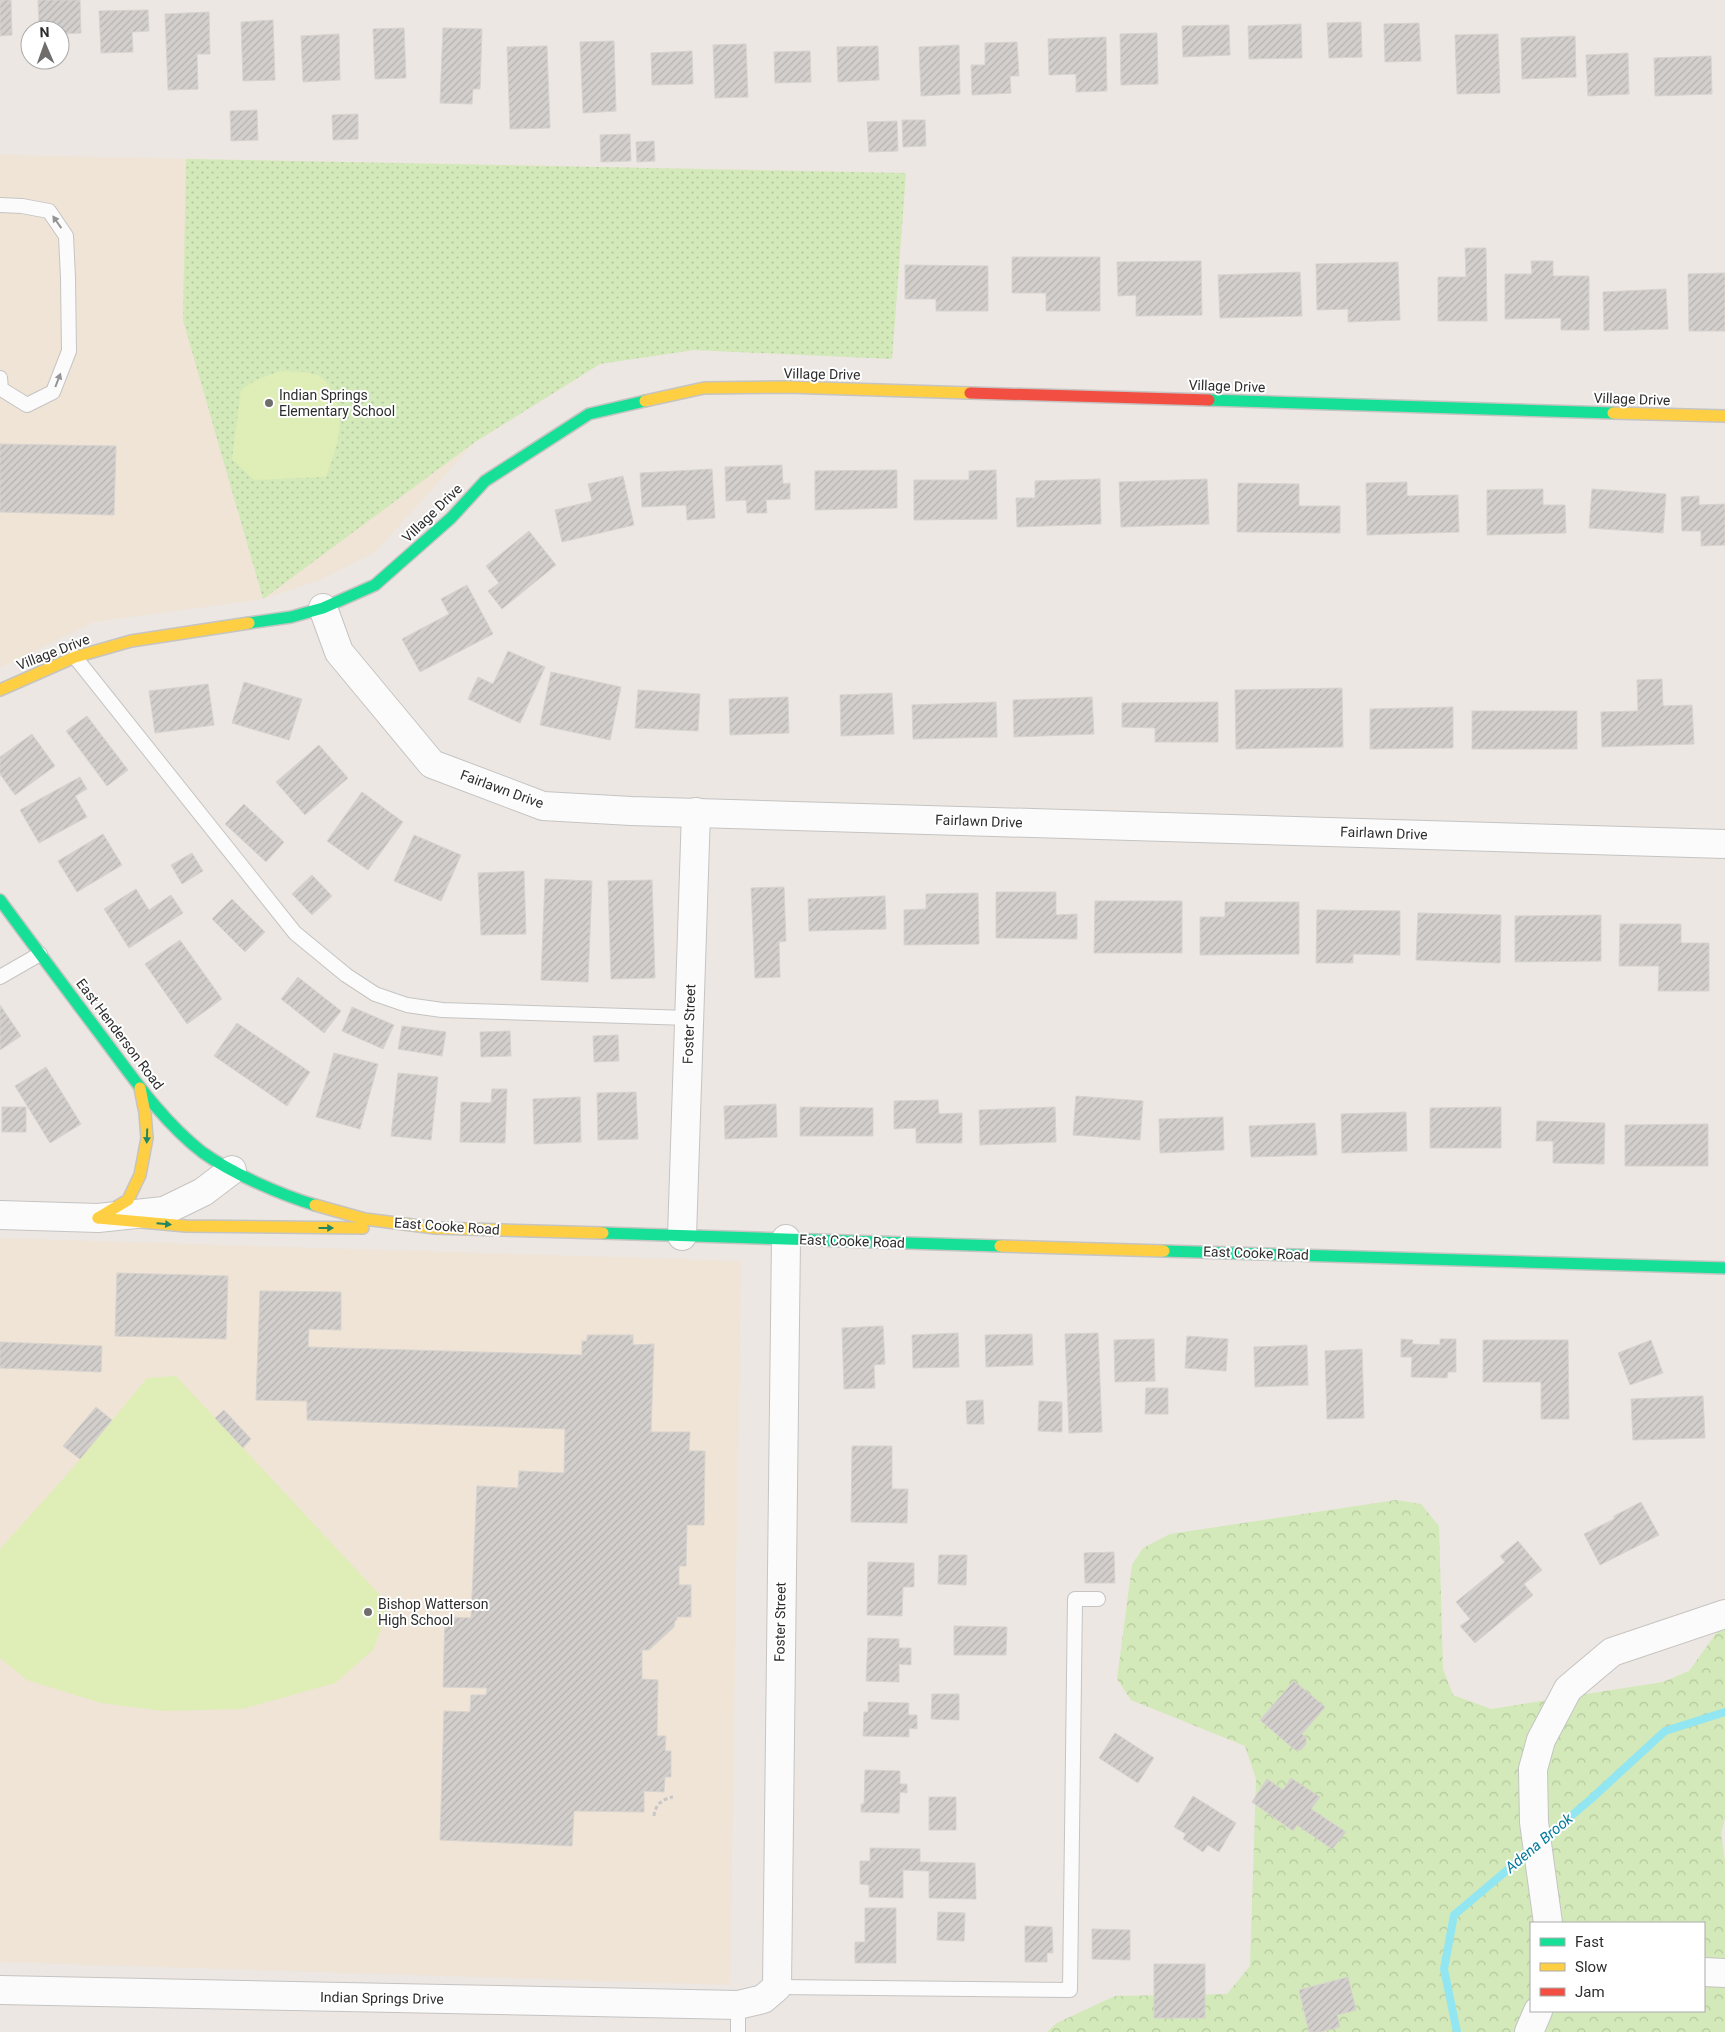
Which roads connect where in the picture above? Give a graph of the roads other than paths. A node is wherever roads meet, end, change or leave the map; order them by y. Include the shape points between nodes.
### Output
1 (0, 205) edge
2 (0, 378) edge
3 (1725, 416) edge
4 (323, 608) junction
5 (75, 657) junction
6 (0, 690) edge
7 (696, 812) junction
8 (1725, 844) edge
9 (0, 900) edge
10 (40, 954) junction
11 (0, 976) edge
12 (689, 1018) junction
13 (140, 1088) junction
14 (232, 1170) junction
15 (0, 1215) edge
16 (98, 1218) junction
17 (435, 1228) junction
18 (682, 1236) junction
19 (786, 1239) junction
20 (1725, 1268) edge
21 (1098, 1599) dead end
22 (1725, 1614) edge
23 (1548, 1922) edge
24 (1705, 1972) edge
25 (1725, 1973) edge
26 (0, 1990) edge
27 (759, 1997) junction
28 (738, 2032) edge

2 -> 1 lane via 1,389 27,405 53,392 69,351 66,236 49,211
3 - 4 main road, Village Drive via 825,388 704,388 589,414 485,481 451,518 375,585
4 - 5 main road, Village Drive via 292,617 131,641
4 - 7 street, Fairlawn Drive via 340,652 432,764 543,806
5 - 6 main road, Village Drive
5 - 12 lane via 294,933 375,994 407,1005 442,1010
7 - 8 street, Fairlawn Drive
7 - 12 street, Foster Street
9 - 10 main road, East Henderson Road
10 - 11 lane
10 - 13 main road, East Henderson Road
12 - 18 street, Foster Street
13 - 14 main road, East Henderson Road via 181,1133
13 -> 16 main road via 148,1134 146,1157 139,1179 128,1200
14 - 16 street via 203,1192 164,1211
14 - 17 main road, East Cooke Road via 305,1202 365,1219
15 - 16 street
16 -> 17 main road via 245,1228
17 - 18 main road, East Cooke Road
18 - 19 main road, East Cooke Road
19 - 20 main road, East Cooke Road
19 - 27 street, Foster Street
21 - 27 lane via 1075,1599 1070,1990
22 - 23 street via 1612,1652 1568,1689 1542,1740 1532,1769 1534,1822
24 - 25 street
26 - 27 street, Indian Springs Drive
27 - 28 lane

